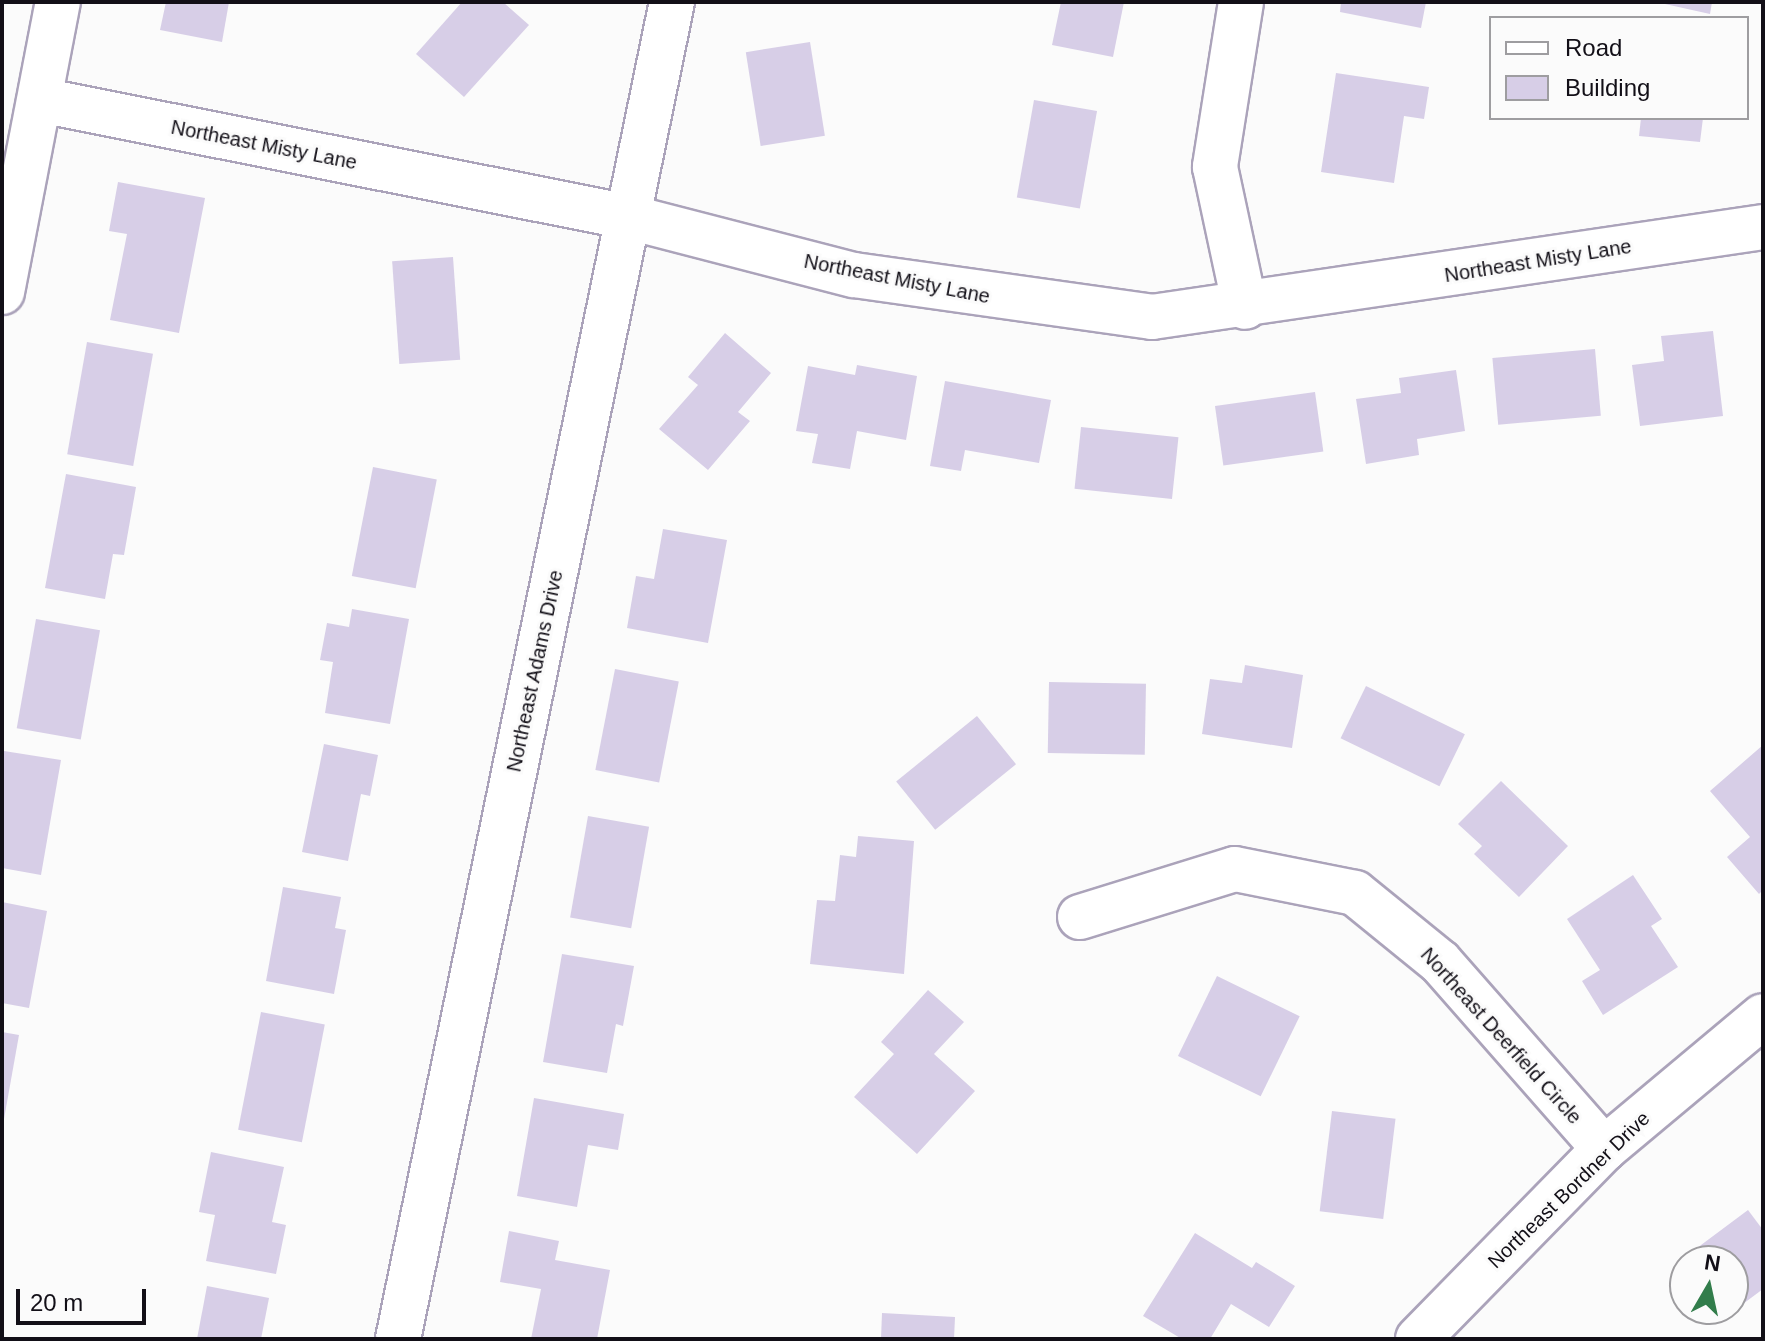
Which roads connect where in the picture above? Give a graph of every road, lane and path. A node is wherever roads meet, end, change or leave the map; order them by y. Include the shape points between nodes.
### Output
1 (58, 2) edge
2 (672, 2) edge
3 (1241, 2) edge
4 (40, 100) junction
5 (629, 217) junction
6 (1763, 227) edge
7 (2, 292) edge
8 (1245, 307) junction
9 (1080, 917) dead end
10 (1763, 1016) edge
11 (1604, 1149) junction
12 (398, 1339) edge
13 (1418, 1339) edge

1 - 4 street
2 - 5 street, Northeast Adams Drive
3 - 8 street via 1215,167
4 - 5 street, Northeast Misty Lane
4 - 7 street
5 - 8 street, Northeast Misty Lane via 854,275 1016,301 1152,317
5 - 12 street, Northeast Adams Drive
6 - 8 street, Northeast Misty Lane
9 - 11 street, Northeast Deerfield Circle via 1235,869 1355,893 1440,962
10 - 11 street, Northeast Bordner Drive
11 - 13 street, Northeast Bordner Drive

